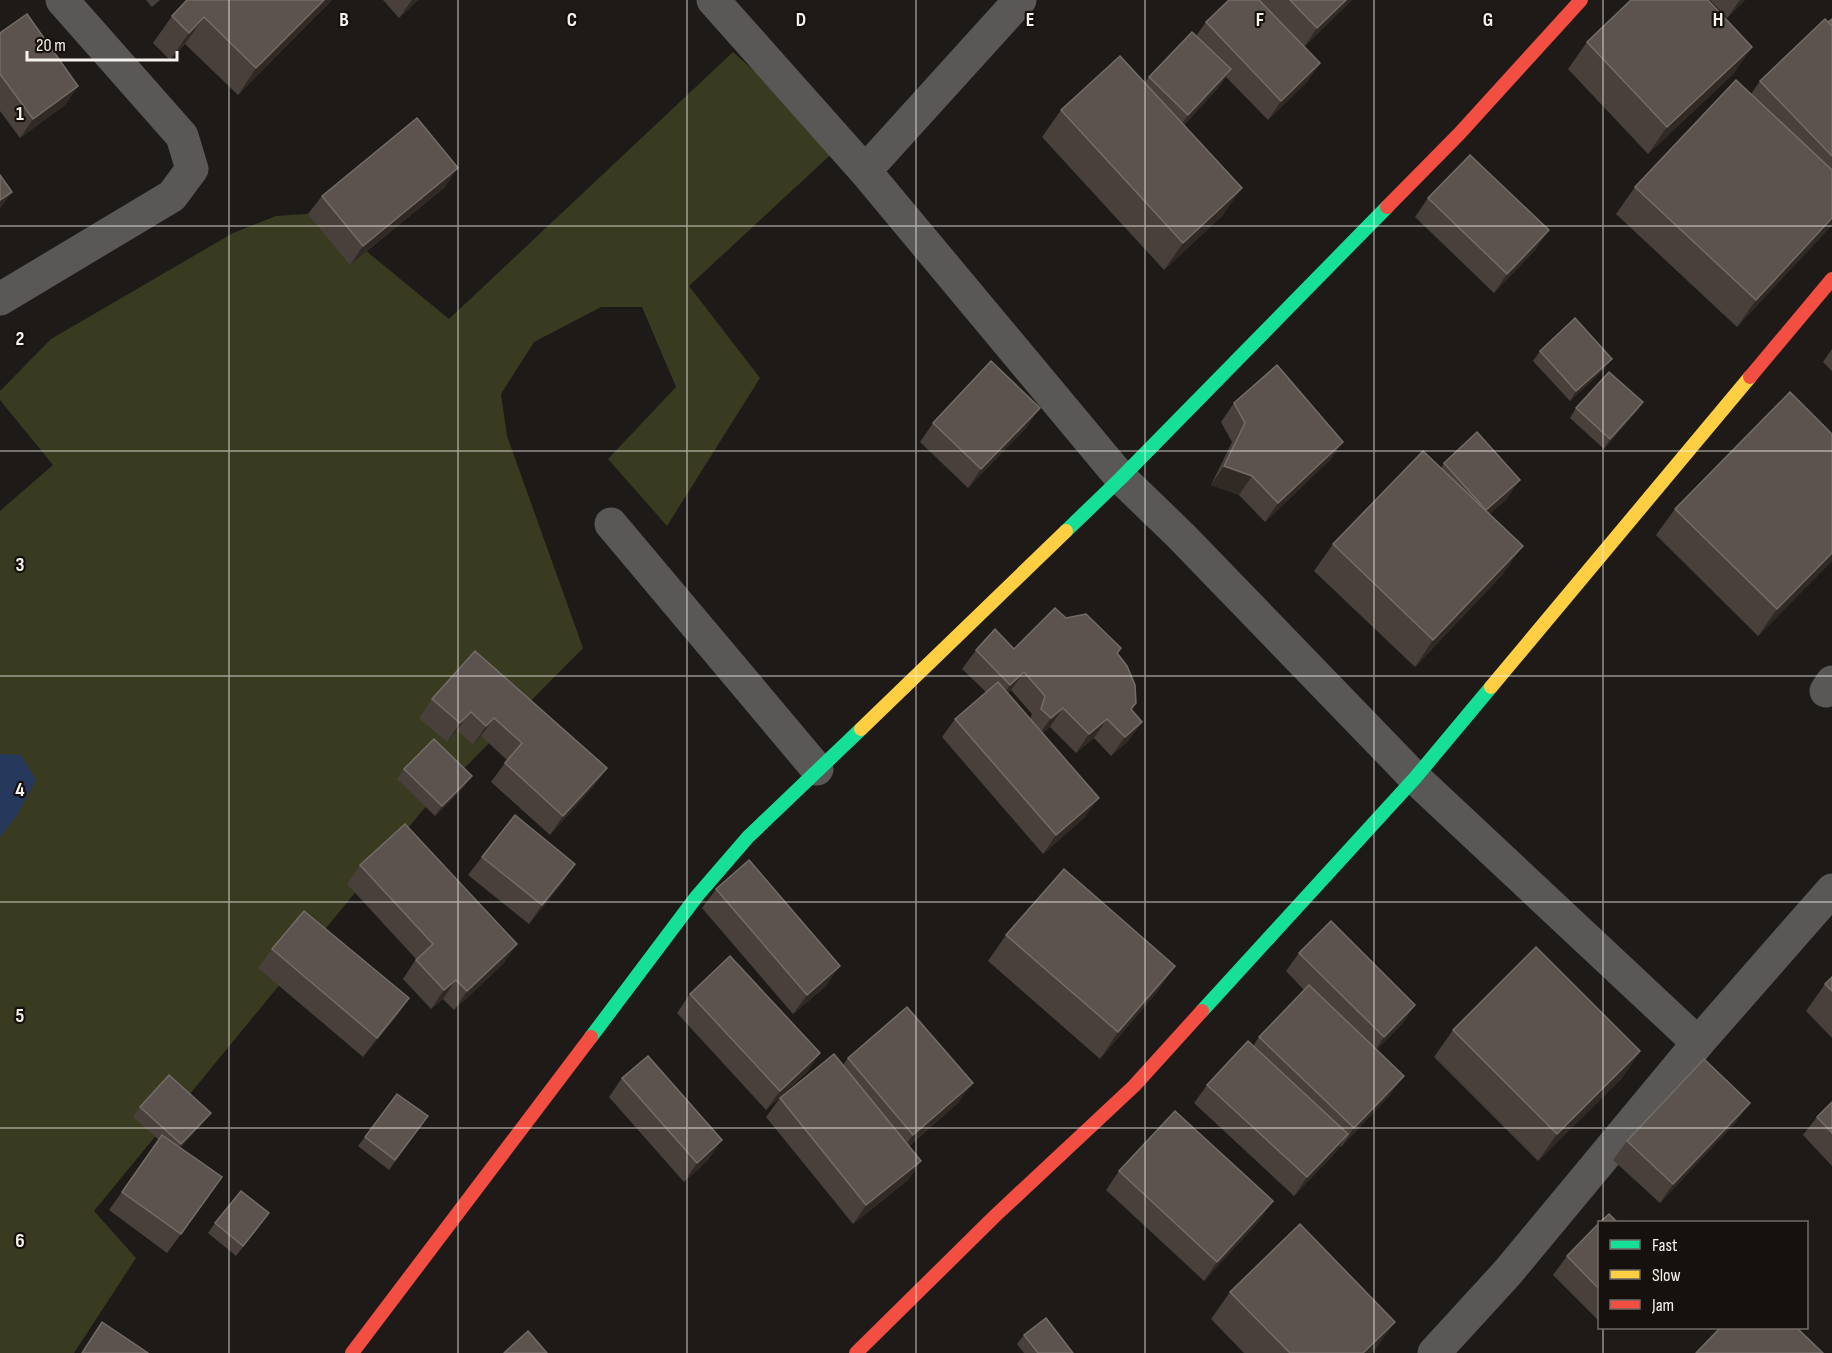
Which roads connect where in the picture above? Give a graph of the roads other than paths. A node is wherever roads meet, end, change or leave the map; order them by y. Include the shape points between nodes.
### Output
1 (62, 0) edge
2 (713, 0) edge
3 (1020, 0) edge
4 (1581, 0) edge
5 (864, 171) junction
6 (1832, 279) edge
7 (0, 299) edge
8 (1121, 478) junction
9 (611, 524) dead end
10 (818, 769) junction
11 (1415, 778) junction
12 (1832, 890) edge
13 (1698, 1043) junction
14 (352, 1353) edge
15 (856, 1353) edge
16 (1434, 1353) edge

1 - 7 street via 182,136 192,169 172,196
2 - 5 street
3 - 5 street
4 - 8 street via 1460,133
5 - 8 street
6 - 11 street
8 - 10 street
8 - 11 street
9 - 10 street
10 - 14 street via 748,837 697,896
11 - 13 street
11 - 15 street via 1134,1086
12 - 13 street
13 - 16 street via 1508,1272

